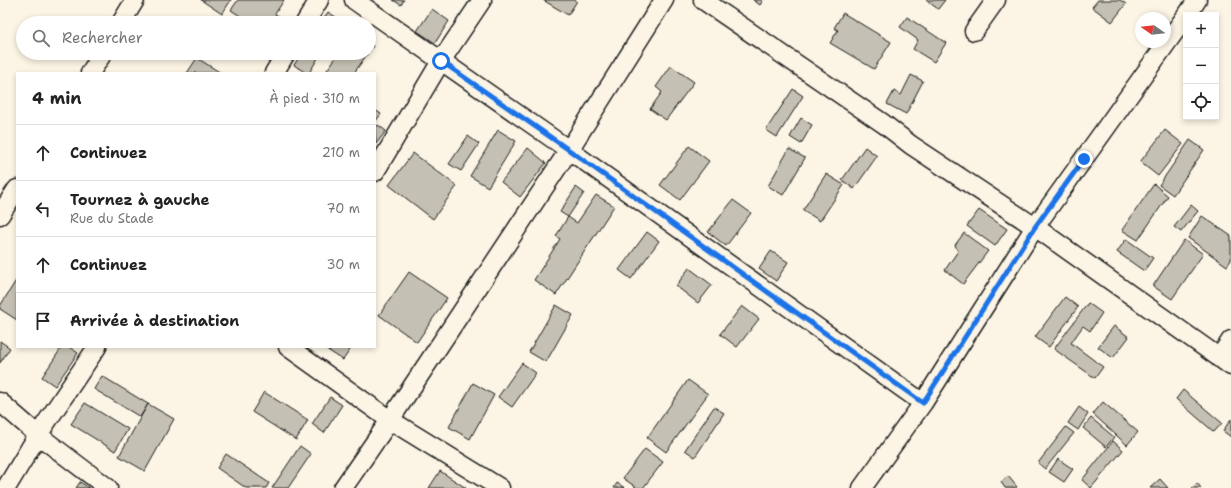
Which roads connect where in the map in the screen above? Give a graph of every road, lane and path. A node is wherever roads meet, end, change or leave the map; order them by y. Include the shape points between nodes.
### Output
1 (135, 0) edge
2 (319, 0) edge
3 (354, 0) edge
4 (482, 0) edge
5 (664, 0) edge
6 (702, 0) edge
7 (996, 0) edge
8 (1197, 0) edge
9 (1188, 12) edge
10 (125, 16) edge
11 (309, 16) edge
12 (1183, 19) edge
13 (974, 30) dead end
14 (98, 60) edge
15 (282, 60) edge
16 (441, 61) junction
17 (91, 72) edge
18 (275, 72) edge
19 (569, 150) junction
20 (376, 170) edge
21 (16, 191) edge
22 (0, 215) edge
23 (1035, 227) junction
24 (1231, 340) edge
25 (96, 348) edge
26 (289, 348) edge
27 (1225, 362) edge
28 (0, 402) edge
29 (923, 403) junction
30 (390, 420) junction
31 (38, 435) junction
32 (6, 488) edge
33 (108, 488) edge
34 (342, 488) edge
35 (500, 488) edge
36 (862, 488) edge

1 - 10 street
2 - 11 street
3 - 16 street
4 - 16 street
5 - 19 street
6 - 23 street via 911,145
7 - 13 street
8 - 9 street
12 - 23 street
14 - 17 street
15 - 18 street
16 - 19 street
16 - 20 street
19 - 29 street
19 - 30 street
21 - 22 street
23 - 27 street
23 - 29 street
24 - 27 street
25 - 31 street
26 - 30 street
28 - 31 street
29 - 36 street
30 - 34 street
30 - 35 street
31 - 32 street
31 - 33 street

